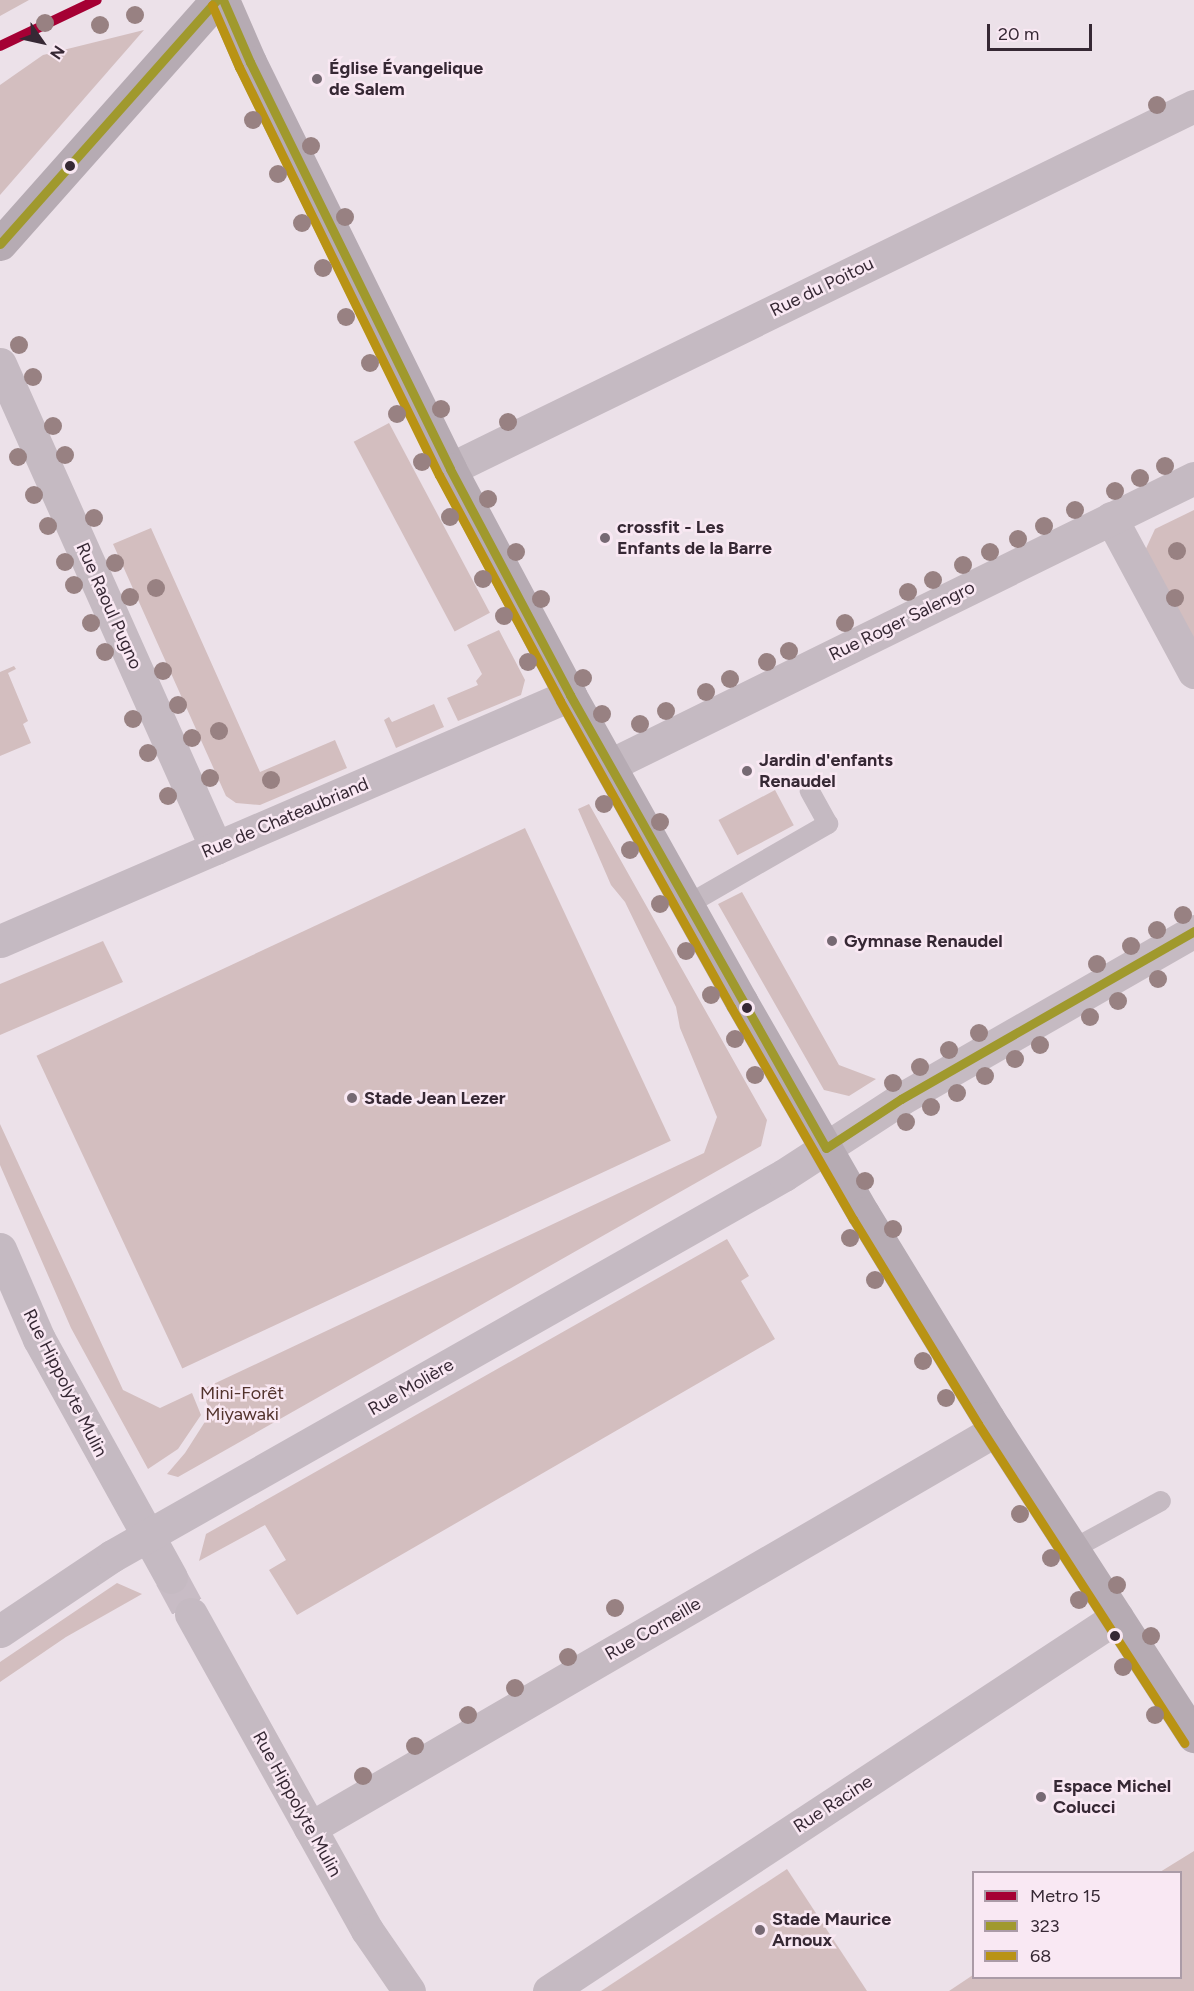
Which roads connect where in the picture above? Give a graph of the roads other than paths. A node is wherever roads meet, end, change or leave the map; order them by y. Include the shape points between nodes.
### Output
1 (217, 0) edge
2 (223, 0) edge
3 (1194, 106) edge
4 (0, 244) edge
5 (0, 364) edge
6 (450, 469) junction
7 (1194, 477) edge
8 (1111, 518) junction
9 (1194, 672) edge
10 (570, 695) junction
11 (610, 765) junction
12 (810, 792) dead end
13 (216, 848) junction
14 (687, 905) junction
15 (1194, 931) edge
16 (0, 941) edge
17 (826, 1148) junction
18 (0, 1249) edge
19 (996, 1430) junction
20 (1161, 1501) dead end
21 (148, 1536) junction
22 (1073, 1549) junction
23 (171, 1577) tunnel mouth
24 (191, 1614) tunnel mouth
25 (1117, 1617) junction
26 (0, 1631) edge
27 (1194, 1736) edge
28 (310, 1828) junction
29 (409, 1991) edge
30 (549, 1991) edge

1 - 4 street
2 - 6 street
3 - 6 street, Rue du Poitou
5 - 13 street, Rue Raoul Pugno
6 - 10 street
7 - 8 street, Rue Roger Salengro
8 - 9 street
8 - 11 street, Rue Roger Salengro
10 - 11 street
10 - 13 street, Rue de Chateaubriand
11 - 14 street
12 - 14 lane via 828,824
13 - 16 street, Rue de Chateaubriand
14 - 17 street
15 - 17 street, Rue Molière via 901,1099
17 - 19 street
17 - 21 street, Rue Molière
18 - 21 street, Rue Hippolyte Mulin via 39,1339
19 - 22 street
19 - 28 street, Rue Corneille
20 - 22 lane
21 - 23 street, Rue Hippolyte Mulin
21 - 26 street, Rue Molière
22 - 25 street
24 - 28 street, Rue Hippolyte Mulin
25 - 27 street
25 - 30 street, Rue Racine
28 - 29 street, Rue Hippolyte Mulin via 367,1930

